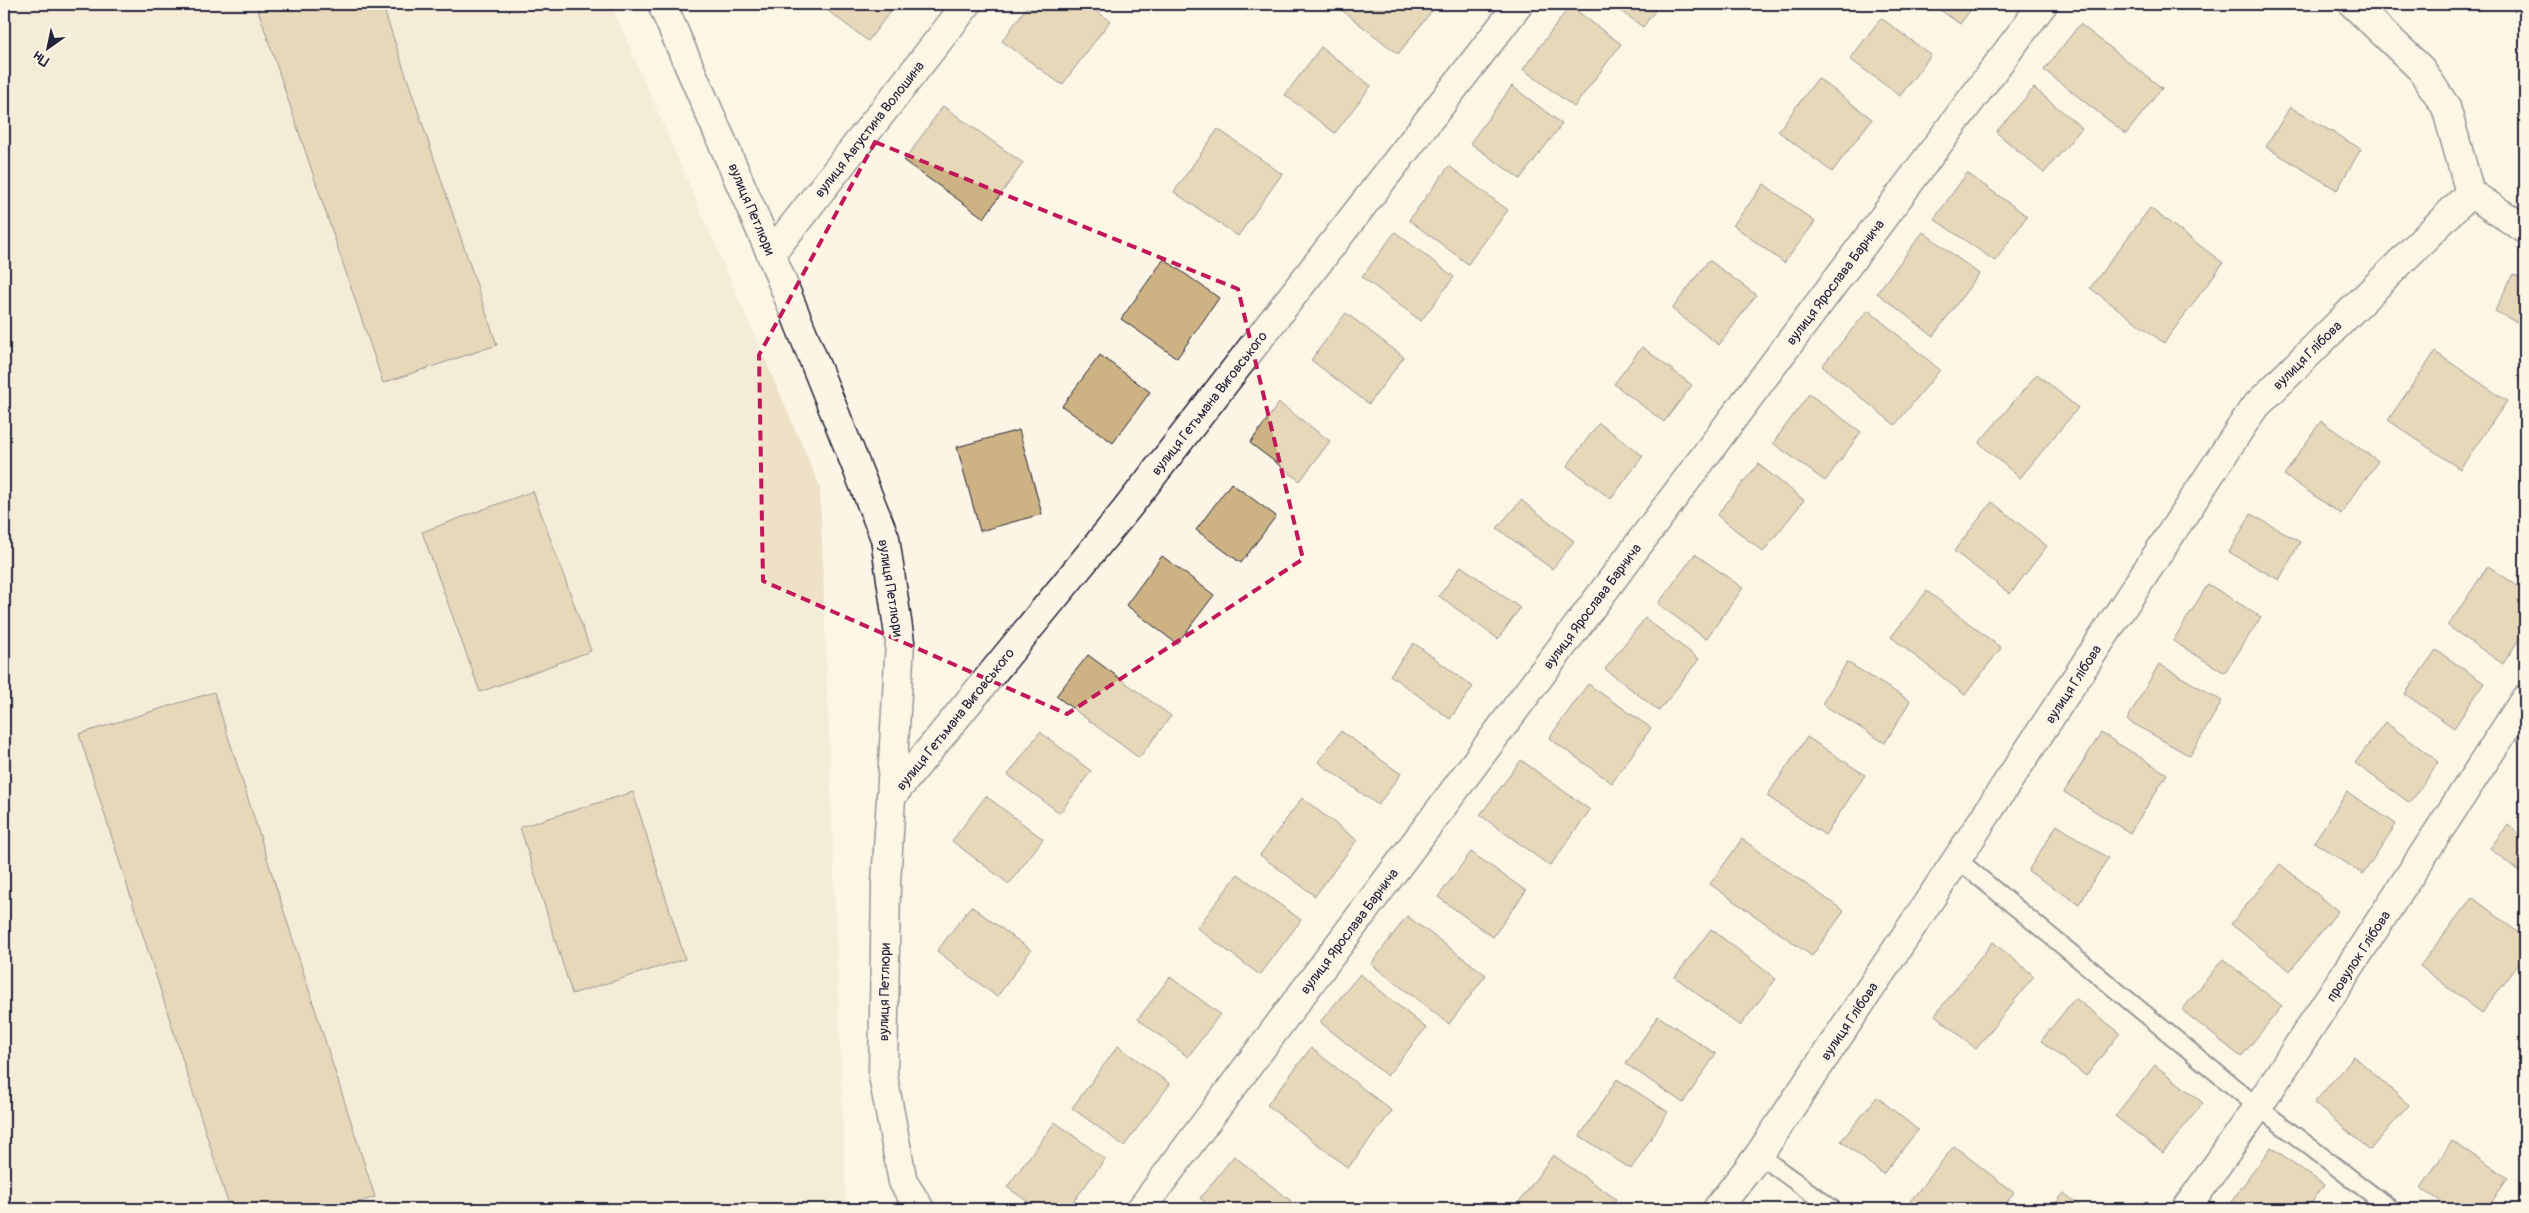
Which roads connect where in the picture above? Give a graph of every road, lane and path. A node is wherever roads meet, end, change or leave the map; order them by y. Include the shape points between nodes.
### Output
1 (662, 4) edge
2 (967, 4) edge
3 (1519, 4) edge
4 (2043, 4) edge
5 (2353, 4) edge
6 (2470, 193) junction
7 (2525, 229) edge
8 (771, 254) junction
9 (2525, 699) edge
10 (891, 797) junction
11 (1957, 859) junction
12 (2258, 1107) junction
13 (1759, 1155) junction
14 (920, 1209) edge
15 (1141, 1209) edge
16 (1717, 1209) edge
17 (1833, 1209) edge
18 (2186, 1209) edge
19 (2392, 1209) edge

1 - 8 street, вулиця Петлюри
2 - 8 street, вулиця Августина Волошина
3 - 10 street, вулиця Гетьмана Виговського via 1125,511
4 - 15 street, вулиця Ярослава Барнича
5 - 6 street via 2421,69 2446,107
6 - 7 street
6 - 11 street, вулиця Глібова via 2253,409
8 - 10 street, вулиця Петлюри via 885,538 900,642
9 - 12 street, провулок Глібова
10 - 14 street, вулиця Петлюри via 886,884 883,1076 903,1182
11 - 12 lane
11 - 13 street, вулиця Глібова
12 - 18 street, провулок Глібова
12 - 19 lane
13 - 16 street, вулиця Глібова
13 - 17 lane

